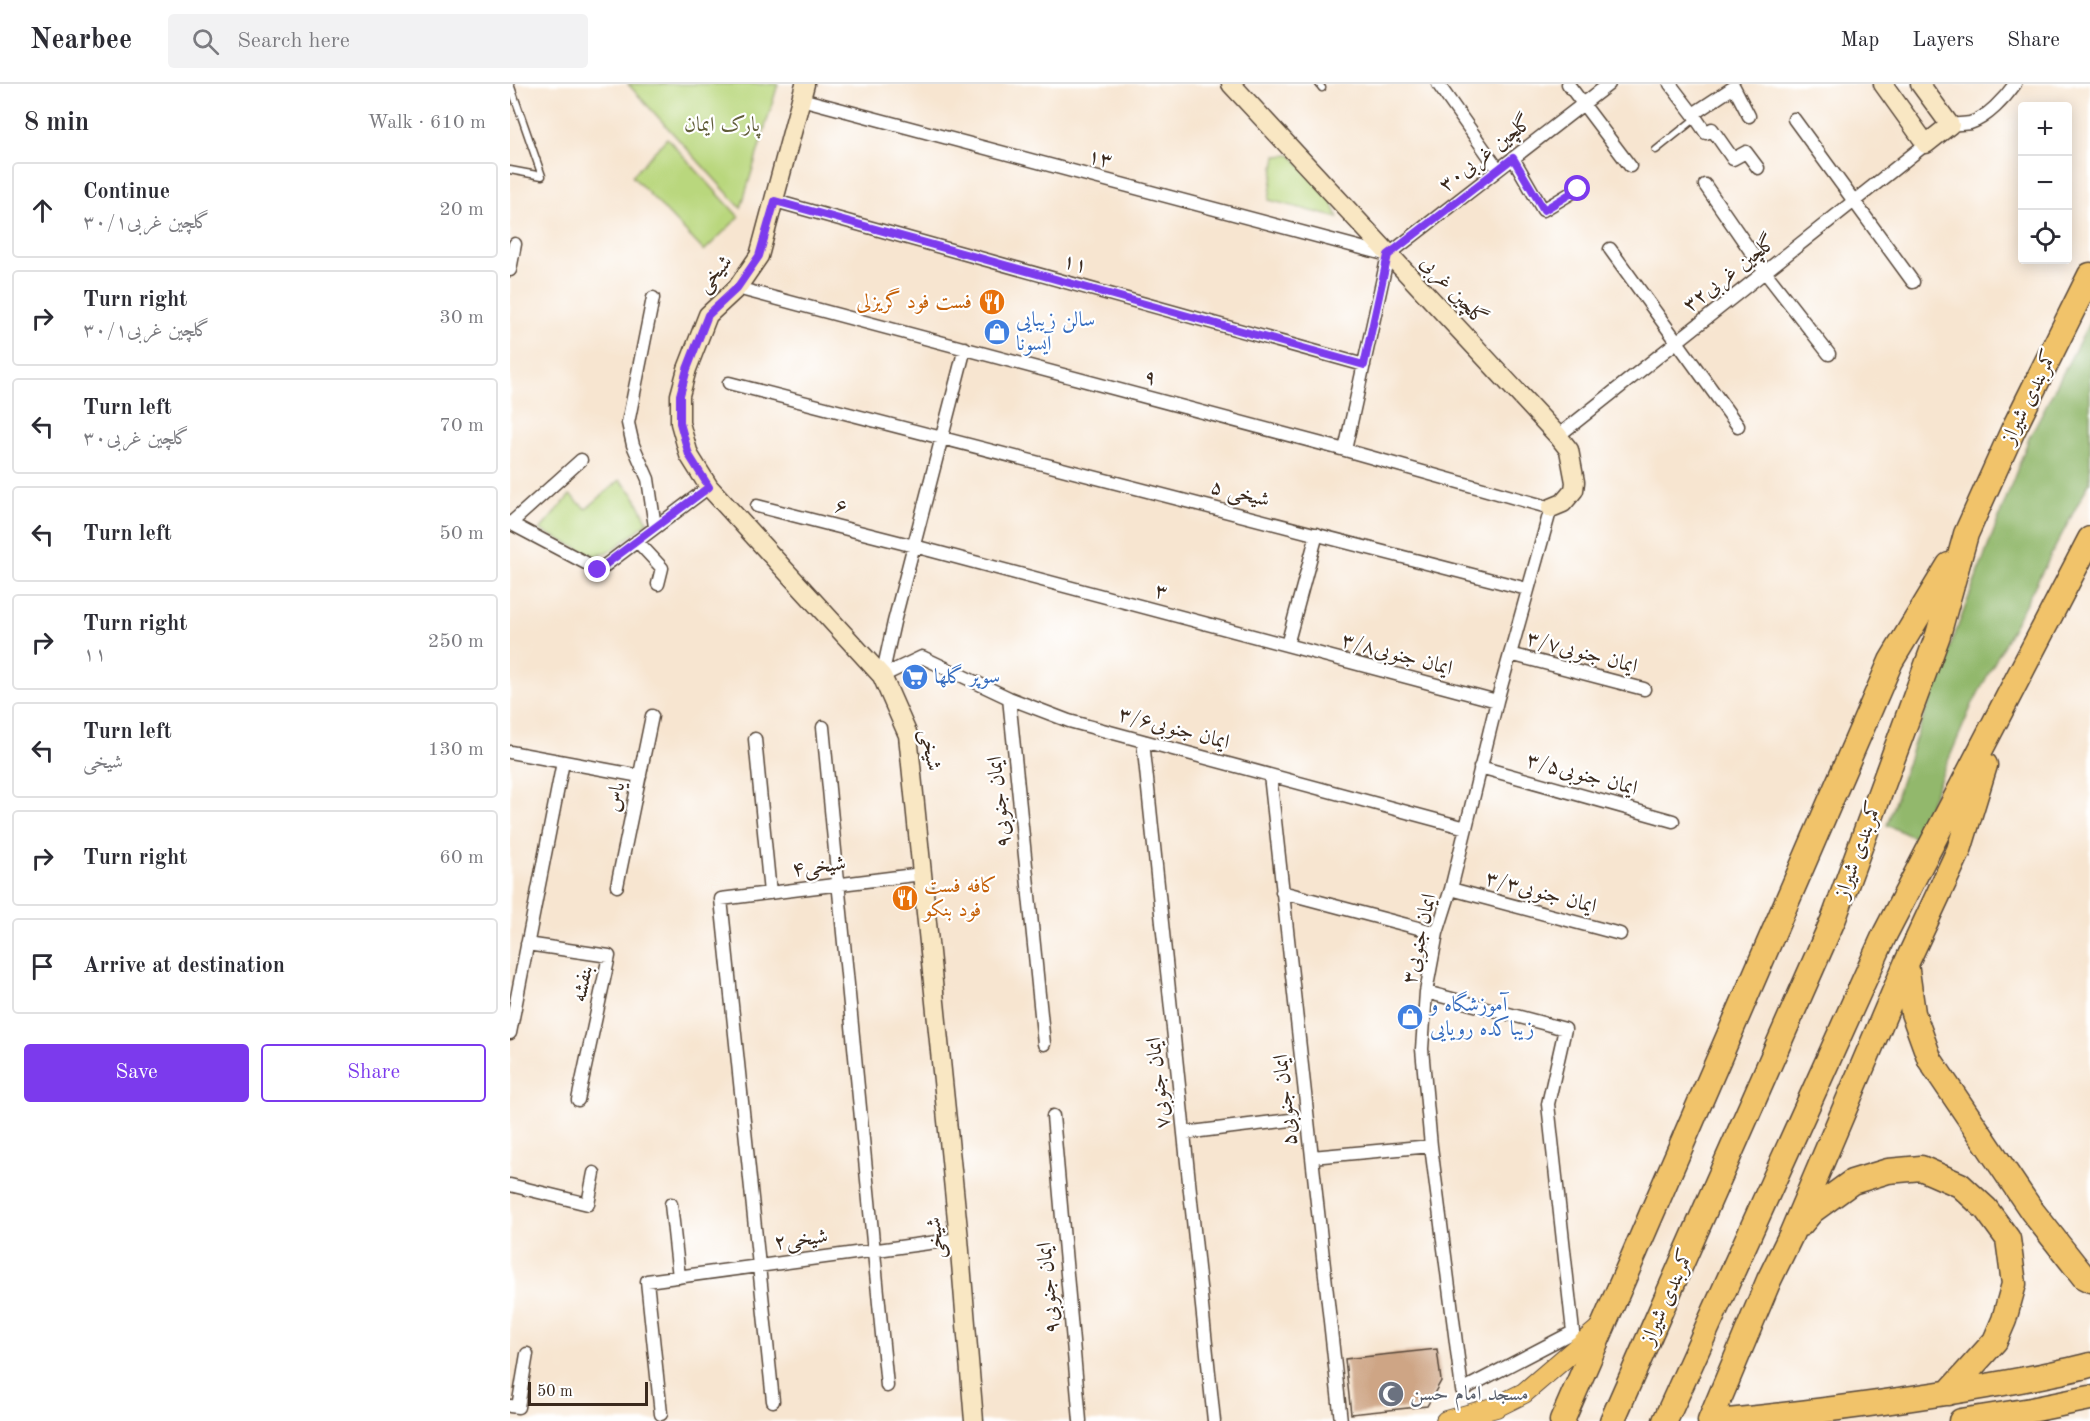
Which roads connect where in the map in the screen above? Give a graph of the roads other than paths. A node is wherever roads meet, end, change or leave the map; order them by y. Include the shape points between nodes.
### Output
1 (510, 84) edge
2 (1231, 84) edge
3 (1438, 84) edge
4 (1568, 84) edge
5 (1608, 84) edge
6 (1670, 84) edge
7 (1883, 84) edge
8 (1920, 84) edge
9 (2015, 84) edge
10 (803, 92) edge
11 (1583, 104) junction
12 (1695, 116) junction
13 (1749, 117) dead end
14 (1794, 119) dead end
15 (1950, 125) junction
16 (1926, 144) junction
17 (1656, 150) dead end
18 (1513, 158) junction
19 (1630, 166) dead end
20 (1758, 168) dead end
21 (1498, 169) junction
22 (510, 170) edge
23 (1705, 185) dead end
24 (1578, 189) dead end
25 (775, 201) junction
26 (1854, 201) junction
27 (515, 244) dead end
28 (1610, 249) dead end
29 (1388, 255) junction
30 (510, 270) edge
31 (1765, 272) junction
32 (2090, 275) edge
33 (1913, 282) dead end
34 (737, 288) junction
35 (653, 298) dead end
36 (1676, 342) junction
37 (965, 348) junction
38 (1829, 354) dead end
39 (1364, 365) junction
40 (729, 382) dead end
41 (1738, 426) dead end
42 (943, 438) junction
43 (1563, 443) junction
44 (1345, 450) junction
45 (581, 460) dead end
46 (709, 487) junction
47 (758, 506) dead end
48 (1551, 508) junction
49 (510, 523) edge
50 (655, 527) junction
51 (1317, 534) junction
52 (1966, 534) junction
53 (2090, 538) edge
54 (637, 541) junction
55 (914, 546) junction
56 (658, 584) dead end
57 (1527, 589) junction
58 (1287, 645) junction
59 (1510, 654) junction
60 (882, 676) junction
61 (1644, 689) dead end
62 (1009, 698) junction
63 (1497, 701) junction
64 (2002, 708) junction
65 (652, 716) dead end
66 (823, 727) dead end
67 (756, 739) dead end
68 (1143, 741) junction
69 (510, 752) edge
70 (563, 762) junction
71 (1480, 767) junction
72 (1269, 775) junction
73 (640, 776) junction
74 (1673, 821) dead end
75 (1466, 828) junction
76 (922, 874) junction
77 (838, 885) junction
78 (617, 886) dead end
79 (1451, 889) junction
80 (1282, 892) junction
81 (770, 893) junction
82 (1437, 933) junction
83 (1620, 934) dead end
84 (527, 944) junction
85 (1906, 964) junction
86 (515, 977) edge
87 (1426, 992) junction
88 (510, 1033) edge
89 (1044, 1044) dead end
90 (578, 1100) dead end
91 (1053, 1116) dead end
92 (1307, 1118) junction
93 (1184, 1133) junction
94 (1431, 1146) junction
95 (1312, 1157) junction
96 (594, 1173) dead end
97 (510, 1185) edge
98 (671, 1204) dead end
99 (1791, 1235) junction
100 (959, 1239) junction
101 (873, 1250) junction
102 (759, 1265) junction
103 (679, 1277) junction
104 (2090, 1280) edge
105 (1605, 1323) junction
106 (2090, 1348) edge
107 (526, 1353) dead end
108 (2090, 1365) edge
109 (2004, 1383) junction
110 (887, 1386) dead end
111 (1948, 1393) junction
112 (2090, 1398) edge
113 (773, 1401) dead end
114 (510, 1406) edge
115 (661, 1414) dead end
116 (974, 1421) edge
117 (1080, 1421) edge
118 (1214, 1421) edge
119 (1341, 1421) edge
120 (1446, 1421) edge
121 (1562, 1421) edge
122 (1612, 1421) edge
123 (1665, 1421) edge
124 (1710, 1421) edge
125 (1728, 1421) edge
126 (1960, 1421) edge

1 - 22 lane via 542,176
2 - 29 street, گلچین غربی
3 - 21 street
4 - 11 street
5 - 11 street, گلچین غربی۳۰
6 - 12 street
7 - 16 street
8 - 15 street
9 - 15 street via 1981,116
10 - 25 street, شیخی
10 - 29 street, ۱۳
11 - 18 street, گلچین غربی۳۰
11 - 19 street
12 - 13 street via 1734,87
12 - 17 lane
12 - 20 street via 1706,133 1712,129 1734,159 1746,152
14 - 26 street
15 - 16 street
16 - 26 street, گلچین غربی۳۲
18 - 21 street, گلچین غربی۳۰
18 - 24 street via 1544,210
21 - 29 street, گلچین غربی۳۰
23 - 31 street
25 - 34 street, شیخی via 759,256
25 - 39 street, ۱۱
26 - 31 street, گلچین غربی۳۲
26 - 33 street
27 - 30 street
28 - 36 street
29 - 39 street
29 - 43 street, گلچین غربی
31 - 36 street, گلچین غربی۳۲
31 - 38 street
32 - 52 highway, کمربندی شیراز
34 - 37 street, ۹
34 - 46 street, شیخی via 708,315 680,395 680,423 689,455
35 - 50 street via 628,423 648,479
36 - 41 street
36 - 43 street, گلچین غربی۳۲
37 - 42 street
37 - 44 street, ۹
39 - 44 street
40 - 42 street, شیخی ۵
42 - 51 street, شیخی ۵
42 - 55 street
43 - 48 street via 1574,490 1563,503
44 - 48 street, ۹
45 - 49 street
46 - 50 street
46 - 60 street, شیخی
47 - 55 street, ۶
48 - 57 street, ایمان جنوبی۳
49 - 54 street via 598,570
50 - 54 street
51 - 57 street, شیخی ۵
51 - 58 street
52 - 105 highway via 1891,661
52 - 122 highway, کمربندی شیراز via 1938,635 1834,918
53 - 64 highway
54 - 56 street via 662,568
55 - 58 street, ۳
55 - 60 street
57 - 59 street, ایمان جنوبی۳
58 - 63 street, ایمان جنوبی۳/۸
59 - 61 street, ایمان جنوبی۳/۷
59 - 63 street, ایمان جنوبی۳
60 - 62 street, ایمان جنوبی۳/۶ via 922,657
60 - 76 street, شیخی via 909,735
62 - 68 street, ایمان جنوبی۳/۶ via 1069,721
62 - 89 street, ایمان جنوبی۹
63 - 71 street, ایمان جنوبی۳
64 - 85 highway via 1959,850
64 - 123 highway via 1885,934
65 - 73 street, یاس
66 - 77 street
67 - 81 street
68 - 72 street, ایمان جنوبی۳/۶
68 - 93 street, ایمان جنوبی۷
69 - 70 street
70 - 73 street
70 - 84 street
71 - 74 street, ایمان جنوبی۳/۵
71 - 75 street, ایمان جنوبی۳
72 - 75 street, ایمان جنوبی۳/۶
72 - 80 street, ایمان جنوبی۵
73 - 78 street, یاس
75 - 79 street, ایمان جنوبی۳
76 - 77 street, شیخی۴
76 - 100 street, شیخی
77 - 81 street, شیخی۴
77 - 101 street
79 - 82 street, ایمان جنوبی۳
79 - 83 street, ایمان جنوبی۳/۳
80 - 82 street
80 - 92 street, ایمان جنوبی۵
81 - 102 street, شیخی۴ via 721,899
82 - 87 street, ایمان جنوبی۳
84 - 86 street
84 - 90 street, بنفشه via 609,956
85 - 99 highway
85 - 104 highway via 1913,1013 1930,1060 2032,1211
86 - 88 street
87 - 94 street, ایمان جنوبی۳ via 1422,1049
87 - 94 street, ایمان جنوبی۳ via 1565,1029 1548,1104 1573,1332 1462,1390
91 - 117 street, ایمان جنوبی۹
92 - 93 street
92 - 95 street, ایمان جنوبی۵
93 - 118 street, ایمان جنوبی۷
94 - 95 street
95 - 119 street, ایمان جنوبی۵
96 - 97 street via 588,1204
98 - 103 street
99 - 111 highway via 1812,1211 1852,1182 1888,1171 1921,1168 1960,1185 1986,1209 2008,1239 2014,1284 1995,1341
99 - 124 highway
100 - 101 street, شیخی۲
100 - 116 street, شیخی
101 - 102 street, شیخی۲
101 - 110 street
102 - 103 street, شیخی۲
102 - 113 street
103 - 115 street, شیخی۲ via 647,1281
105 - 120 main road via 1524,1393 1496,1407
105 - 121 highway
106 - 109 highway via 2026,1367
107 - 114 street via 518,1407
108 - 109 highway
109 - 111 highway
111 - 125 highway
112 - 126 highway

